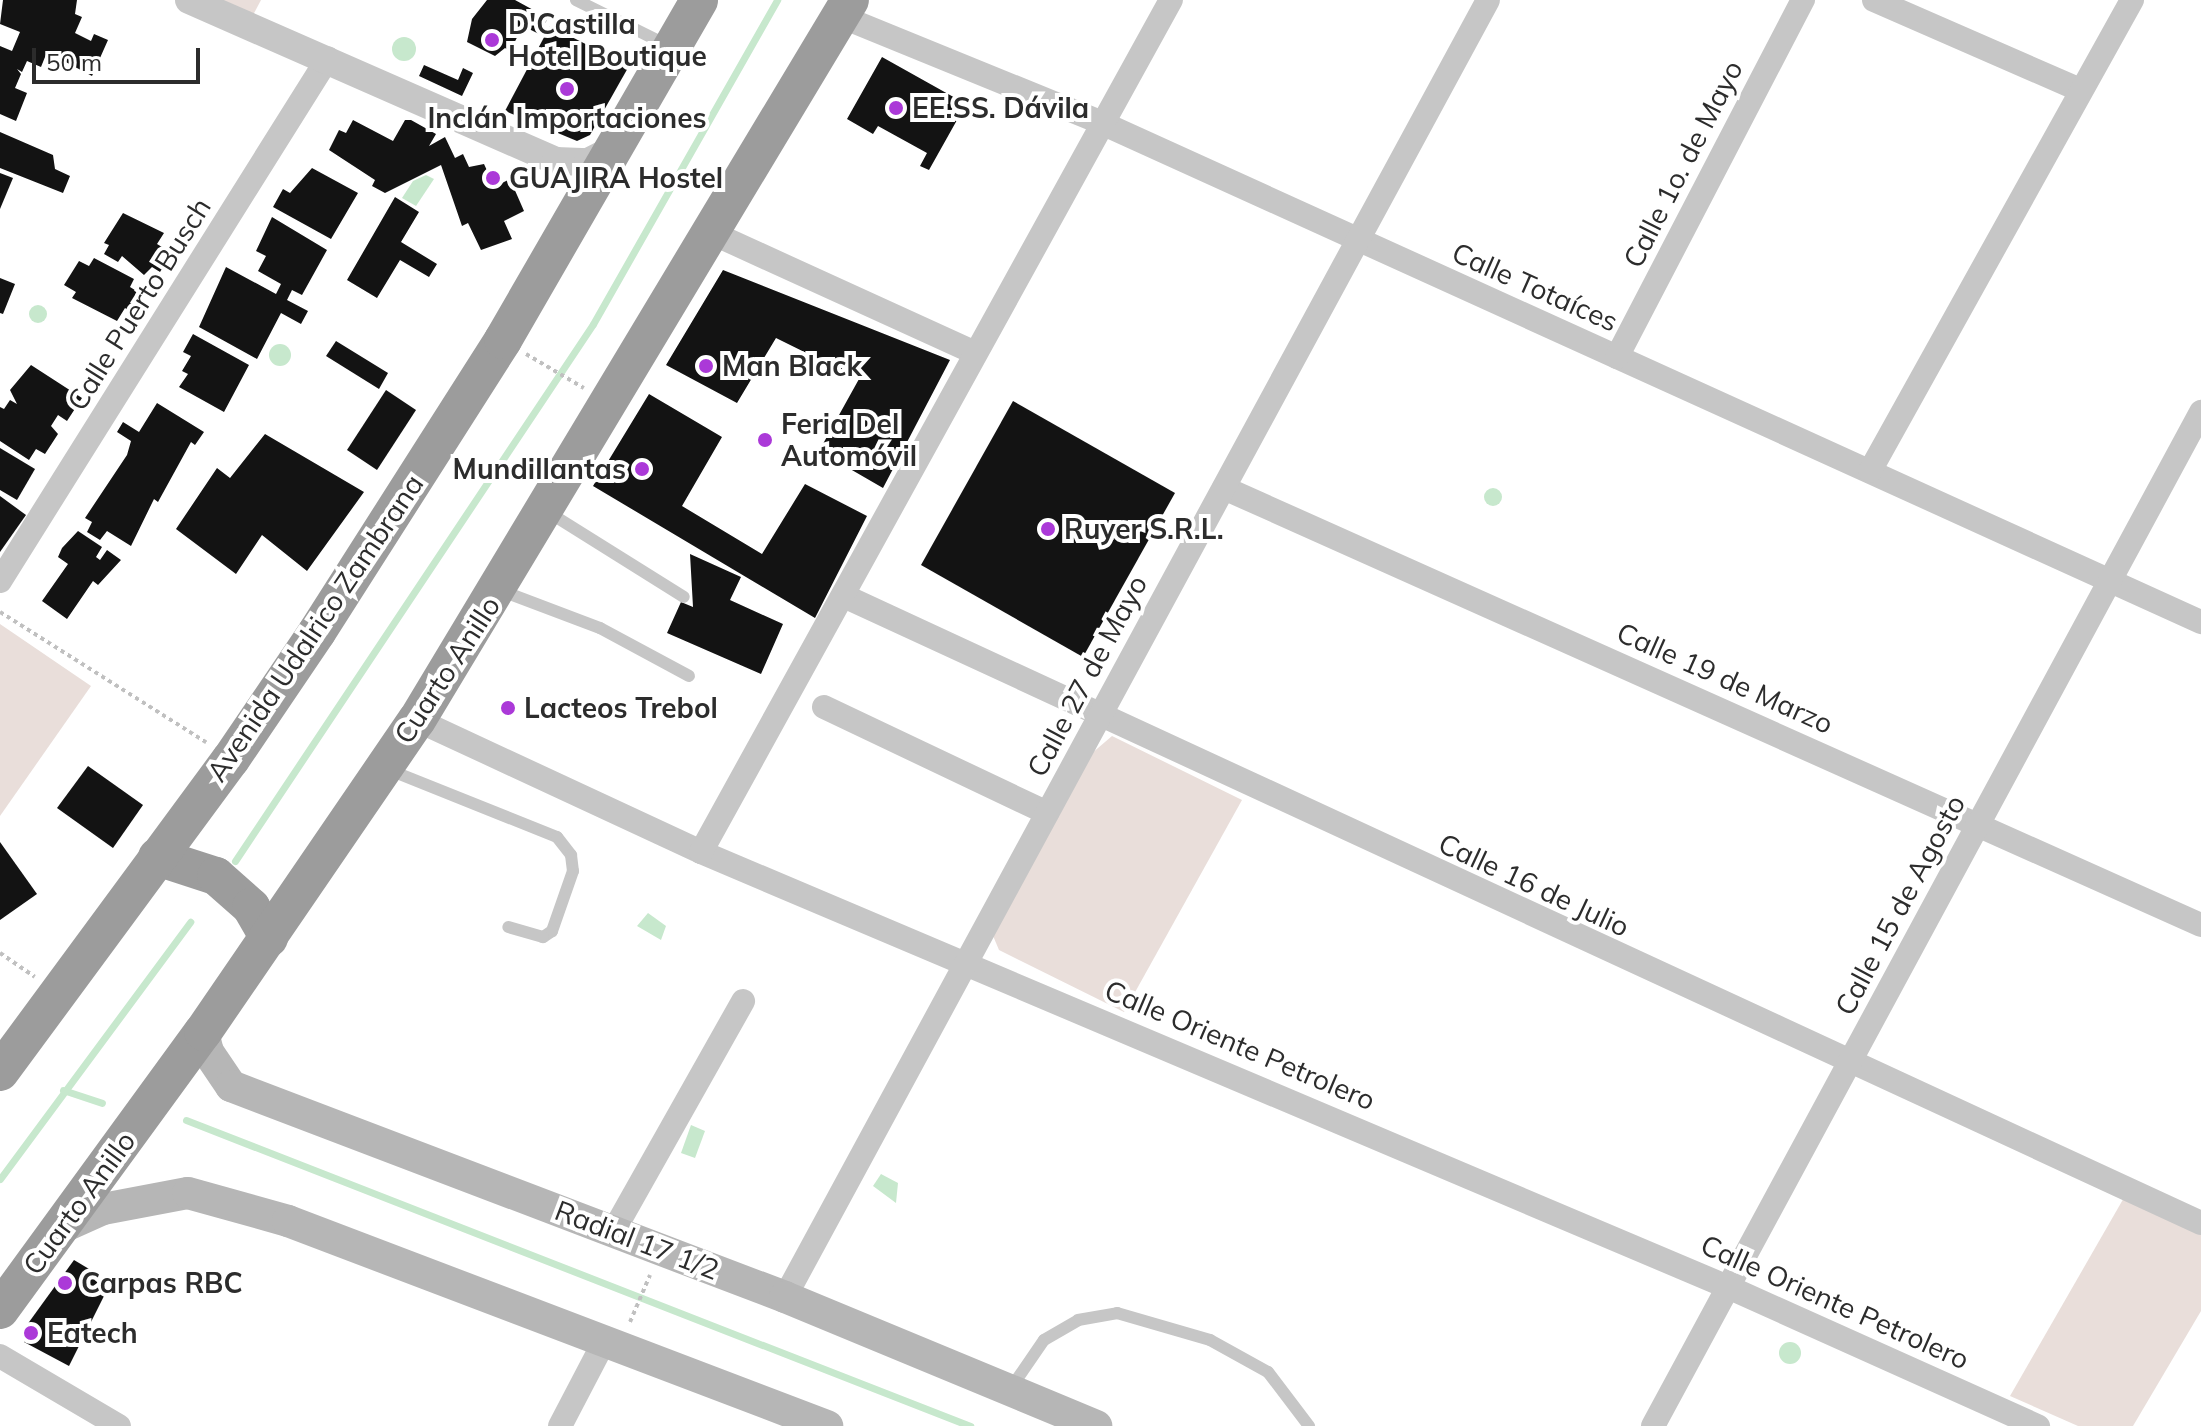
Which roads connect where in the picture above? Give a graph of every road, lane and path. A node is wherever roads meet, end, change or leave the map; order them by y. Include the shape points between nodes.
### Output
1 (189, 0) edge
2 (576, 0) edge
3 (699, 0) edge
4 (1171, 0) edge
5 (1488, 0) edge
6 (1803, 0) edge
7 (1874, 0) edge
8 (2132, 0) edge
9 (845, 8) edge
10 (672, 47) junction
11 (328, 58) junction
12 (2080, 90) junction
13 (1104, 124) junction
14 (616, 148) junction
15 (556, 161) junction
16 (581, 208) junction
17 (712, 233) junction
18 (1358, 240) junction
19 (975, 353) junction
20 (1617, 357) junction
21 (536, 360) dead end
22 (582, 387) dead end
23 (2201, 412) edge
24 (1870, 471) junction
25 (1224, 488) junction
26 (545, 510) junction
27 (0, 581) edge
28 (2110, 581) junction
29 (499, 590) junction
30 (844, 596) junction
31 (684, 597) dead end
32 (0, 612) edge
33 (2201, 622) edge
34 (689, 676) dead end
35 (824, 707) dead end
36 (1100, 716) junction
37 (417, 720) junction
38 (231, 759) junction
39 (384, 768) junction
40 (1047, 813) junction
41 (1978, 824) junction
42 (701, 852) junction
43 (157, 857) junction
44 (260, 922) junction
45 (2201, 925) edge
46 (508, 927) dead end
47 (0, 953) edge
48 (968, 961) junction
49 (61, 994) junction
50 (743, 1001) dead end
51 (203, 1032) junction
52 (1849, 1064) junction
53 (0, 1072) edge
54 (2201, 1223) edge
55 (63, 1227) junction
56 (613, 1232) junction
57 (16, 1272) edge
58 (647, 1283) dead end
59 (1728, 1287) junction
60 (785, 1297) junction
61 (0, 1310) edge
62 (634, 1312) dead end
63 (606, 1338) junction
64 (0, 1356) edge
65 (1010, 1390) junction
66 (119, 1426) edge
67 (560, 1426) edge
68 (827, 1426) edge
69 (1096, 1426) edge
70 (1309, 1426) edge
71 (1653, 1426) edge
72 (2038, 1426) edge

1 - 11 street
2 - 10 lane
3 - 10 highway, Avenida Udalrico Zambrana
4 - 13 street
5 - 18 street, Calle 27 de Mayo
6 - 20 street, Calle 1o. de Mayo
7 - 12 street
8 - 12 street
9 - 13 street, Calle Totaíces
9 - 17 highway, Cuarto Anillo
10 - 14 highway, Avenida Udalrico Zambrana
11 - 15 street
11 - 27 street, Calle Puerto Busch
12 - 24 street
13 - 18 street, Calle Totaíces
13 - 19 street
14 - 15 street via 588,162
14 - 16 highway, Avenida Udalrico Zambrana
15 - 16 street via 573,182
16 - 38 highway, Avenida Udalrico Zambrana via 503,340
17 - 19 street
17 - 26 highway, Cuarto Anillo
18 - 20 street, Calle Totaíces
18 - 25 street, Calle 27 de Mayo
19 - 30 street
20 - 24 street, Calle Totaíces
21 - 22 path
23 - 28 street, Calle 15 de Agosto
24 - 28 street, Calle Totaíces
25 - 36 street, Calle 27 de Mayo
25 - 41 street, Calle 19 de Marzo
26 - 29 highway, Cuarto Anillo
26 - 31 lane
28 - 33 street, Calle Totaíces
28 - 41 street, Calle 15 de Agosto
29 - 34 lane via 600,628
29 - 37 highway, Cuarto Anillo
30 - 36 street, Calle 16 de Julio
30 - 42 street
32 - 38 path
35 - 40 street
36 - 40 street, Calle 27 de Mayo
36 - 52 street, Calle 16 de Julio
37 - 39 highway, Cuarto Anillo
37 - 42 street, Calle Oriente Petrolero
38 - 43 highway, Avenida Udalrico Zambrana
39 - 44 highway, Cuarto Anillo
39 - 46 lane via 557,837 571,855 573,871 552,931 543,937
40 - 48 street, Calle 27 de Mayo
41 - 45 street, Calle 19 de Marzo
41 - 52 street, Calle 15 de Agosto
42 - 48 street, Calle Oriente Petrolero
43 - 44 highway via 198,866
43 - 49 highway, Avenida Udalrico Zambrana
44 - 51 highway, Cuarto Anillo
47 - 49 path
48 - 59 street, Calle Oriente Petrolero
48 - 60 street, Calle 27 de Mayo
49 - 53 highway, Avenida Udalrico Zambrana
50 - 56 street
51 - 55 highway, Cuarto Anillo
51 - 56 main road, Radial 17 1/2 via 208,1052 231,1086
52 - 54 street, Calle 16 de Julio
52 - 59 street, Calle 15 de Agosto
55 - 57 highway, Cuarto Anillo
55 - 63 main road via 103,1209 188,1193 288,1221
56 - 60 main road, Radial 17 1/2
57 - 61 highway, Cuarto Anillo
58 - 62 path
59 - 71 street, Calle 15 de Agosto
59 - 72 street, Calle Oriente Petrolero
60 - 65 main road, Radial 17 1/2
63 - 67 street
63 - 68 main road
64 - 66 street
65 - 69 main road, Radial 17 1/2
65 - 70 lane via 1044,1340 1078,1320 1117,1313 1210,1340 1268,1372

